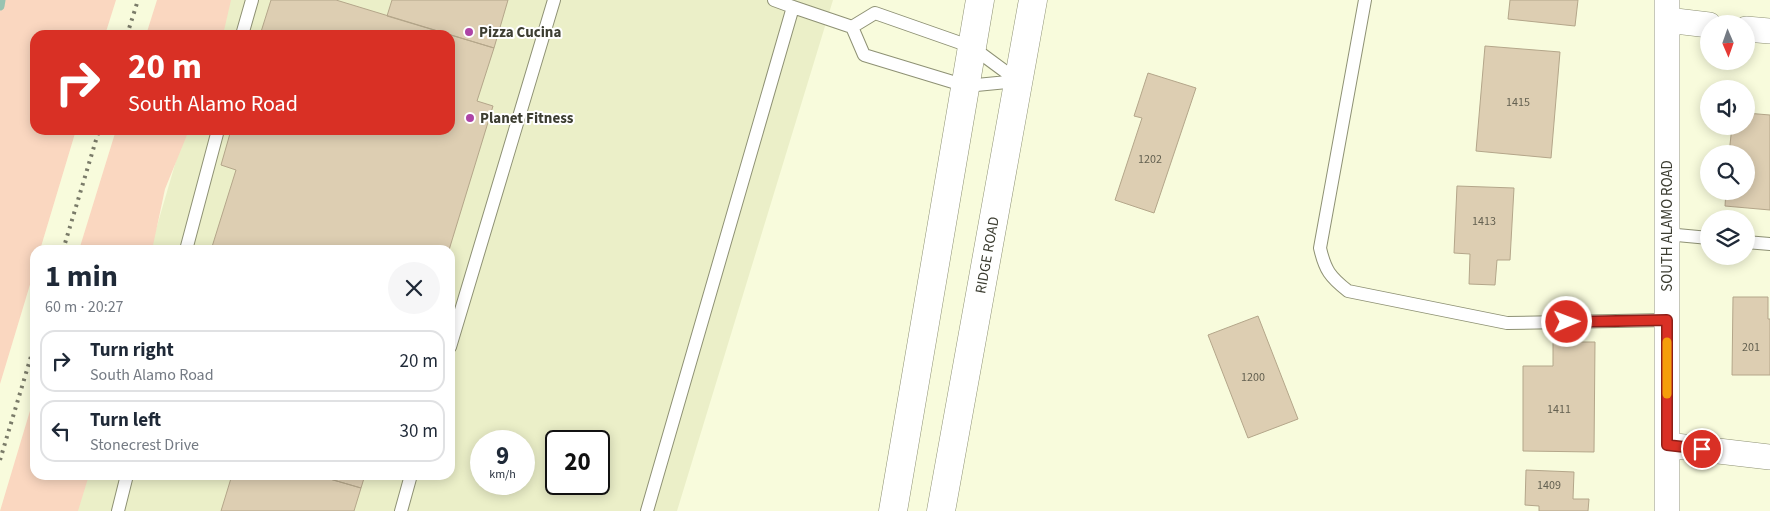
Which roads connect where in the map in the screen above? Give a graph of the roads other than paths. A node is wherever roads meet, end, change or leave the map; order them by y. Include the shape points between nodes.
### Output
1 (252, 0) edge
2 (554, 0) edge
3 (774, 0) edge
4 (980, 0) edge
5 (1033, 0) edge
6 (1365, 0) edge
7 (793, 6) junction
8 (1667, 10) edge
9 (1700, 22) edge
10 (852, 27) junction
11 (243, 30) edge
12 (1755, 30) edge
13 (1770, 31) edge
14 (972, 47) junction
15 (1018, 81) junction
16 (966, 86) junction
17 (217, 135) edge
18 (1666, 234) junction
19 (1700, 237) edge
20 (1755, 243) edge
21 (1770, 244) edge
22 (187, 245) edge
23 (1667, 320) junction
24 (455, 330) edge
25 (1667, 445) junction
26 (1770, 457) edge
27 (126, 480) edge
28 (410, 480) edge
29 (118, 511) edge
30 (401, 511) edge
31 (647, 511) edge
32 (893, 511) edge
33 (941, 511) edge
34 (1667, 511) edge

1 - 11 lane
2 - 24 lane
3 - 7 lane
4 - 14 main road
5 - 15 main road, RIDGE ROAD
6 - 23 lane via 1320,248 1333,280 1348,292 1508,323
7 - 10 lane
7 - 31 lane
8 - 9 street
8 - 18 street, SOUTH ALAMO ROAD
10 - 14 lane via 874,13
10 - 16 lane via 864,55
12 - 13 street
14 - 15 lane
14 - 16 main road
15 - 16 lane
15 - 33 main road, RIDGE ROAD
16 - 32 main road
17 - 22 lane
18 - 19 lane
18 - 23 street, SOUTH ALAMO ROAD
20 - 21 lane
23 - 25 street, SOUTH ALAMO ROAD
25 - 26 street
25 - 34 street, SOUTH ALAMO ROAD
27 - 29 lane
28 - 30 lane

